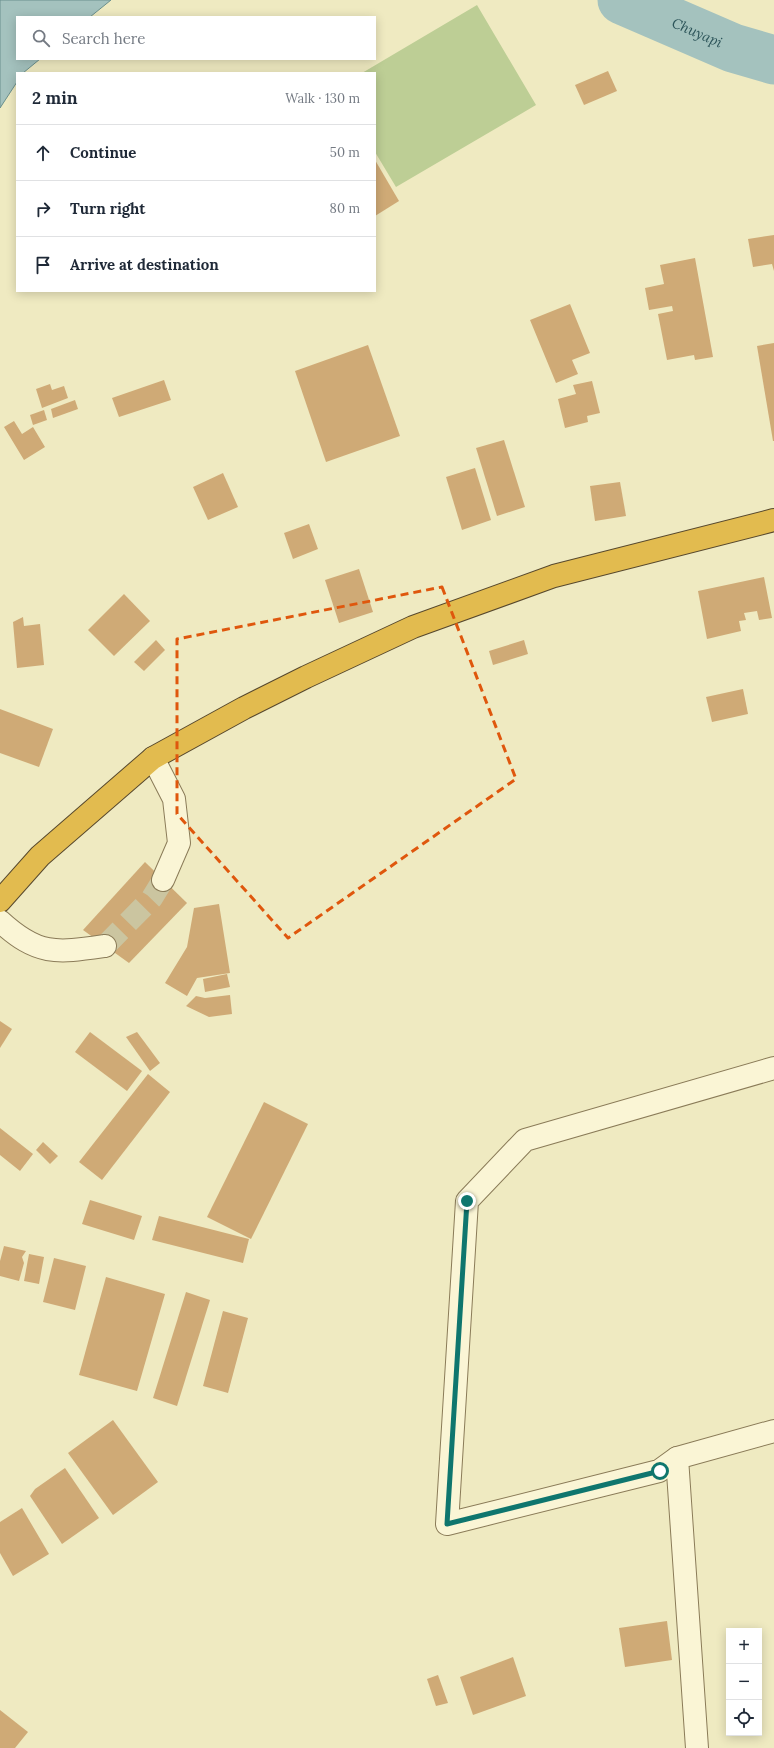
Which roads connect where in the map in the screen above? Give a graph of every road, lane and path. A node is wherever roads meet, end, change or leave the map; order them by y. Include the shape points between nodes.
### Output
1 (774, 520) edge
2 (153, 758) junction
3 (163, 880) tunnel mouth
4 (0, 901) edge
5 (0, 920) edge
6 (105, 946) tunnel mouth
7 (774, 1068) edge
8 (774, 1431) edge
9 (677, 1458) junction
10 (697, 1748) edge

1 - 2 highway via 554,576 413,628 244,708
2 - 3 street via 174,799 179,843
2 - 4 highway via 40,856
5 - 6 street via 36,947 66,952
7 - 9 street via 525,1140 467,1201 447,1524 660,1471
8 - 9 street
9 - 10 street

